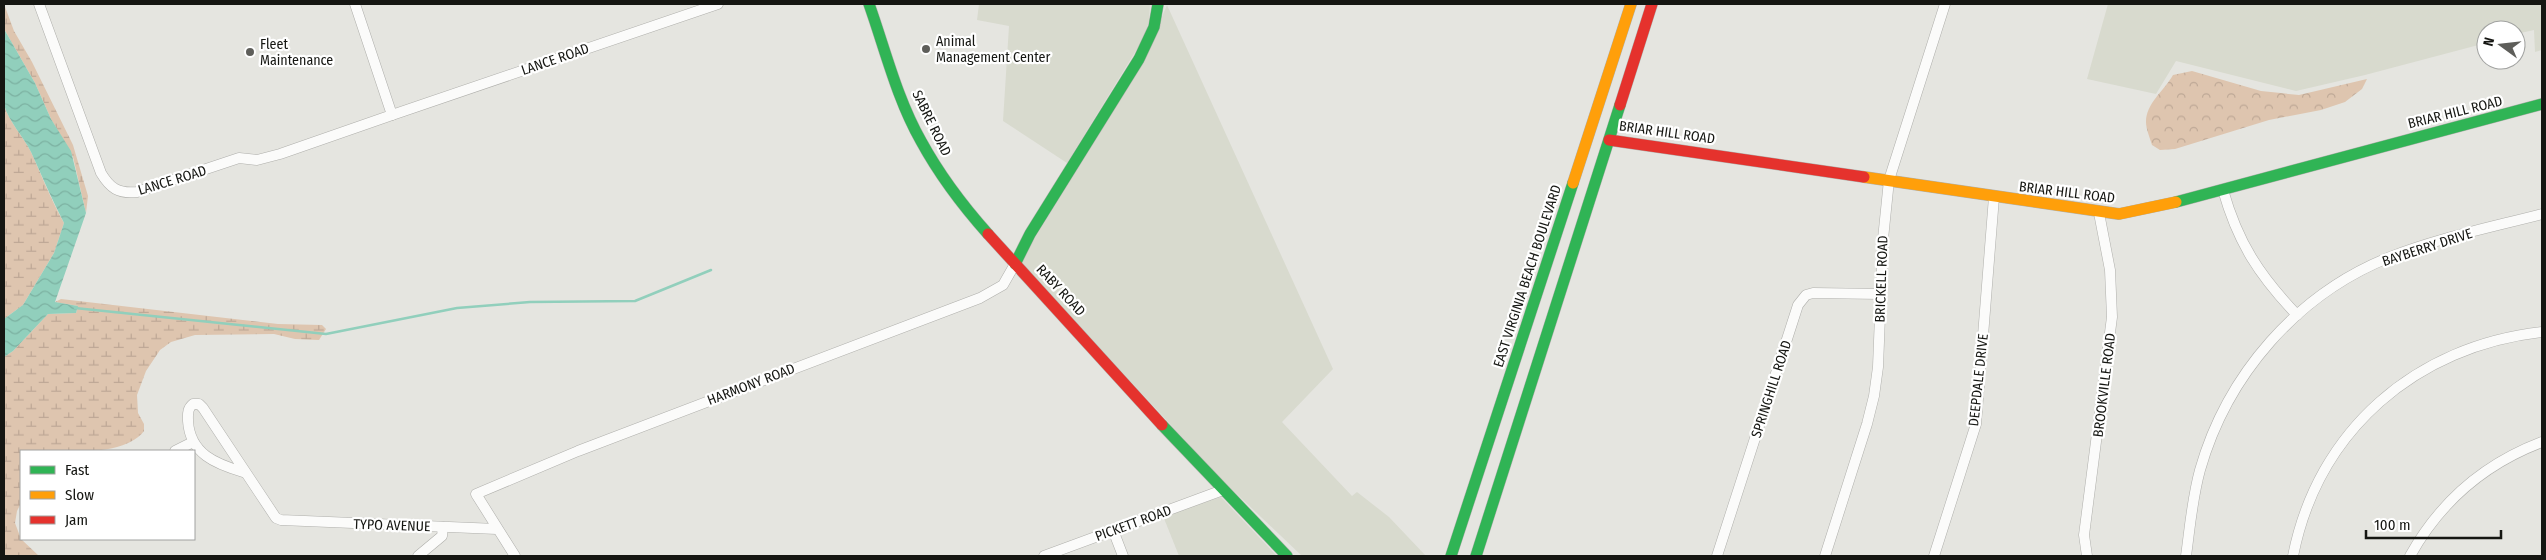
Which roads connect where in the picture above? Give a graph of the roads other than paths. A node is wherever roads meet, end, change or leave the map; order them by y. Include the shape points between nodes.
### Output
1 (39, 4) edge
2 (355, 4) edge
3 (718, 4) edge
4 (869, 4) edge
5 (1158, 4) edge
6 (1631, 4) edge
7 (1652, 4) edge
8 (1945, 4) edge
9 (2542, 104) edge
10 (392, 115) junction
11 (1608, 140) junction
12 (1889, 180) junction
13 (2222, 190) junction
14 (1994, 198) junction
15 (2099, 213) junction
16 (2542, 214) edge
17 (1016, 264) junction
18 (1880, 294) junction
19 (2297, 316) junction
20 (2542, 332) edge
21 (194, 442) junction
22 (2542, 442) edge
23 (177, 450) edge
24 (243, 472) junction
25 (1223, 490) junction
26 (442, 527) junction
27 (497, 529) junction
28 (1113, 530) junction
29 (418, 556) edge
30 (515, 556) edge
31 (1044, 556) edge
32 (1123, 556) edge
33 (1287, 556) edge
34 (1451, 556) edge
35 (1476, 556) edge
36 (1717, 556) edge
37 (1825, 556) edge
38 (1934, 556) edge
39 (2087, 556) edge
40 (2186, 556) edge
41 (2293, 556) edge
42 (2410, 556) edge

1 - 10 street, LANCE ROAD via 101,173 119,192 137,192 239,158 257,160 280,154
2 - 10 street
3 - 10 street, LANCE ROAD
4 - 17 street, SABRE ROAD via 903,101 927,152 968,212
5 - 17 street, RABY ROAD via 1154,27 1139,59 1030,234
6 - 34 street, EAST VIRGINIA BEACH BOULEVARD
7 - 11 street
8 - 12 street, BRICKELL ROAD
9 - 13 street, BRIAR HILL ROAD
11 - 12 street, BRIAR HILL ROAD
11 - 35 street
12 - 14 street, BRIAR HILL ROAD
12 - 18 street, BRICKELL ROAD
13 - 15 street, BRIAR HILL ROAD via 2135,213
13 - 19 street via 2246,252
14 - 15 street, BRIAR HILL ROAD
14 - 38 street, DEEPDALE DRIVE via 1976,424
15 - 39 street, BROOKVILLE ROAD via 2110,270 2112,318 2084,535
16 - 19 street, BAYBERRY DRIVE via 2389,258 2339,283
17 - 25 street, RABY ROAD
17 - 27 street, HARMONY ROAD via 1002,285 980,298 585,448 476,494
18 - 36 street, SPRINGHILL ROAD via 1813,292 1798,304
18 - 37 street, BRICKELL ROAD via 1874,396
19 - 40 street, BAYBERRY DRIVE via 2261,352 2221,415 2200,471
20 - 41 street via 2516,335 2463,349 2412,377 2372,408 2324,470 2303,517
21 - 23 street
21 - 24 street via 216,464
21 - 24 street, TYPO AVENUE via 188,427 188,411 196,403 203,408
22 - 42 street via 2500,462 2466,484 2438,514
24 - 26 street, TYPO AVENUE via 276,518
25 - 28 street, PICKETT ROAD
25 - 33 street, RABY ROAD
26 - 27 street, TYPO AVENUE
26 - 29 street, TYPO AVENUE via 442,536
27 - 30 street
28 - 31 street, PICKETT ROAD
28 - 32 street

